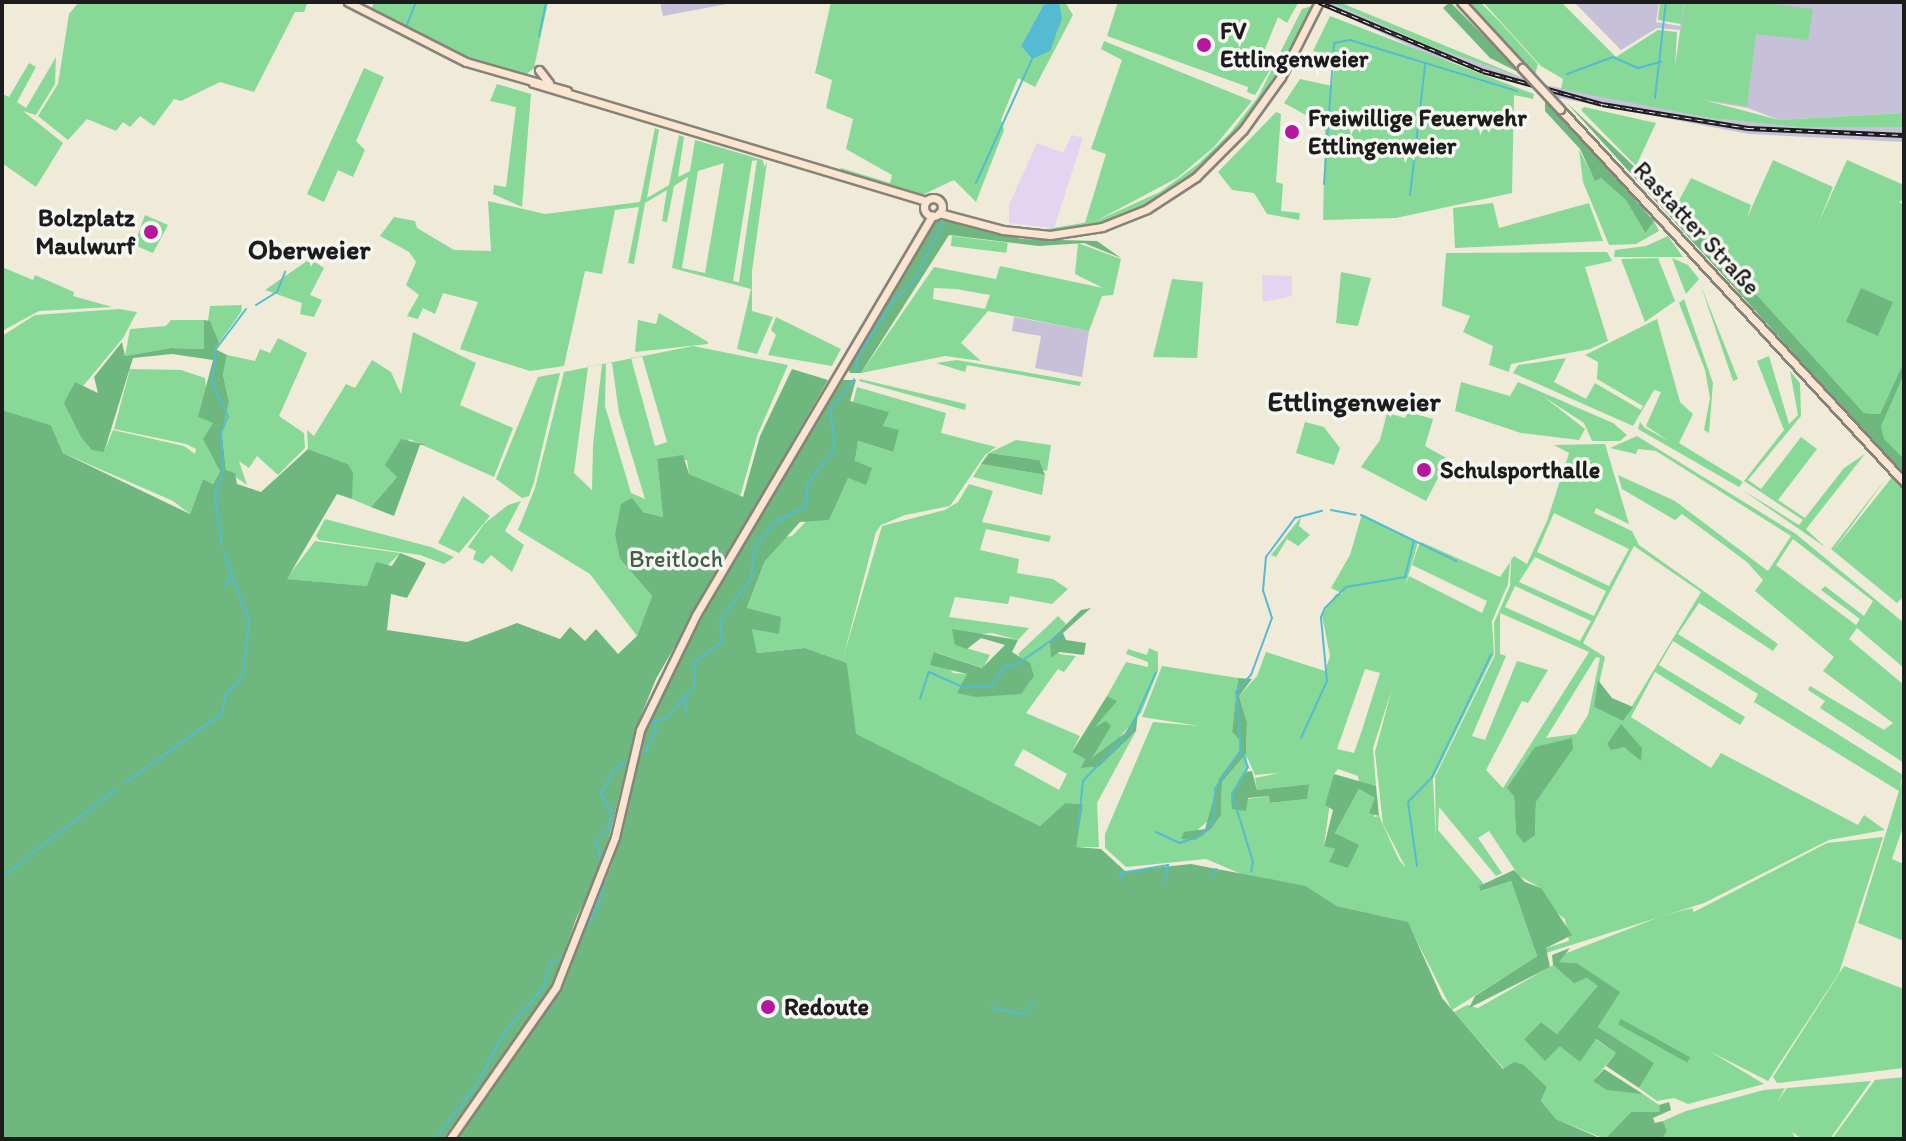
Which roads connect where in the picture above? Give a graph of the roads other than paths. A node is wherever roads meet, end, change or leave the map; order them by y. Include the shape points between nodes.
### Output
1 (348, 2) edge
2 (1319, 2) edge
3 (1461, 2) edge
4 (539, 70) dead end
5 (533, 83) junction
6 (554, 86) junction
7 (587, 101) junction
8 (931, 209) junction
9 (1904, 482) edge
10 (450, 1139) edge

1 - 5 main road via 449,54
2 - 8 main road via 1261,108 1206,168 1146,210 1102,227 1037,235
3 - 9 main road, Rastatter Straße, bridge
4 - 6 main road
5 - 6 main road
5 - 7 main road
6 - 7 main road
7 - 8 main road via 907,196
8 - 10 main road via 730,553 657,693 635,747 611,850 548,1004 511,1048

